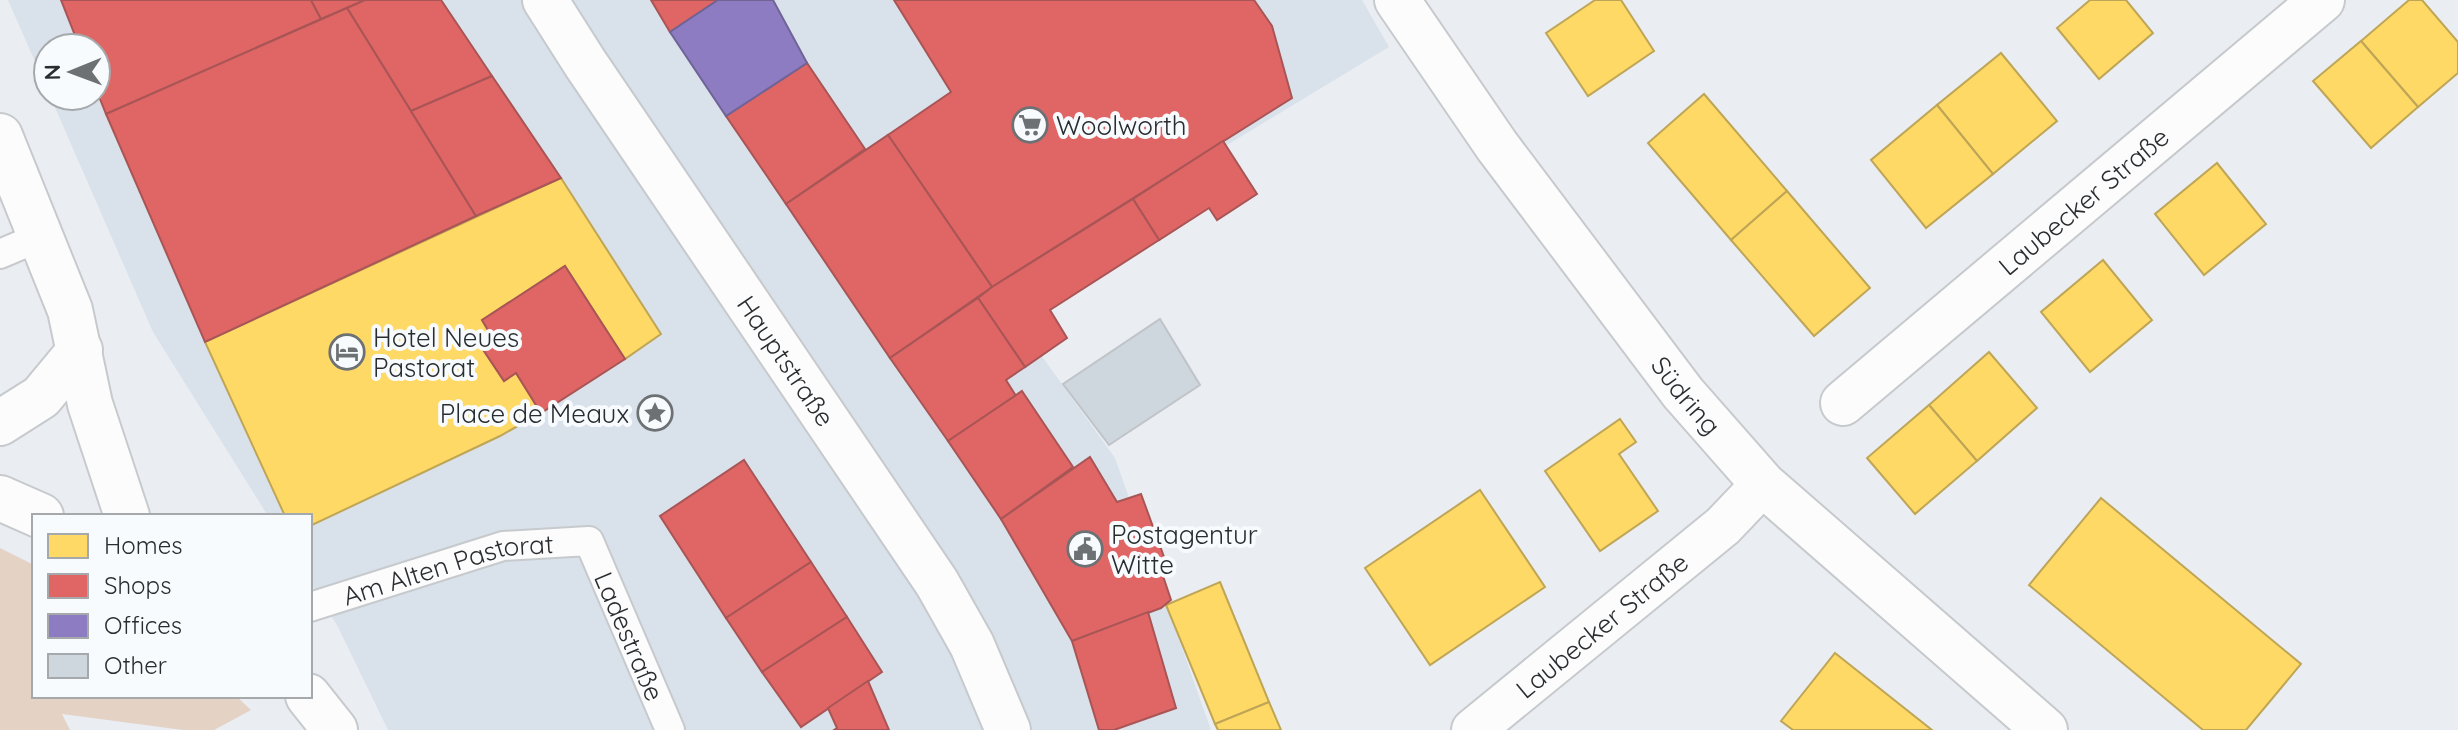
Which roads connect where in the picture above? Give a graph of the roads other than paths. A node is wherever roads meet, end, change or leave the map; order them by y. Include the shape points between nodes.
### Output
1 (545, 0) edge
2 (1397, 0) edge
3 (2322, 0) edge
4 (0, 136) edge
5 (42, 236) junction
6 (0, 254) edge
7 (80, 350) junction
8 (1843, 403) dead end
9 (0, 423) edge
10 (1763, 484) junction
11 (0, 498) edge
12 (36, 514) edge
13 (126, 514) edge
14 (589, 541) joint
15 (312, 606) edge
16 (310, 698) edge
17 (335, 730) edge
18 (670, 730) edge
19 (1008, 730) edge
20 (1473, 730) edge
21 (2045, 730) edge

1 - 19 street, Hauptstraße via 937,583 972,645
2 - 10 street, Südring via 1497,146 1683,393
3 - 8 street, Laubecker Straße
4 - 5 street
5 - 6 lane
5 - 7 street
7 - 9 street via 41,397
7 - 13 street via 90,404
10 - 20 street, Laubecker Straße via 1723,526
10 - 21 street, Südring
11 - 12 street
14 - 15 lane, Am Alten Pastorat via 503,546
14 - 18 lane, Ladestraße
16 - 17 street

